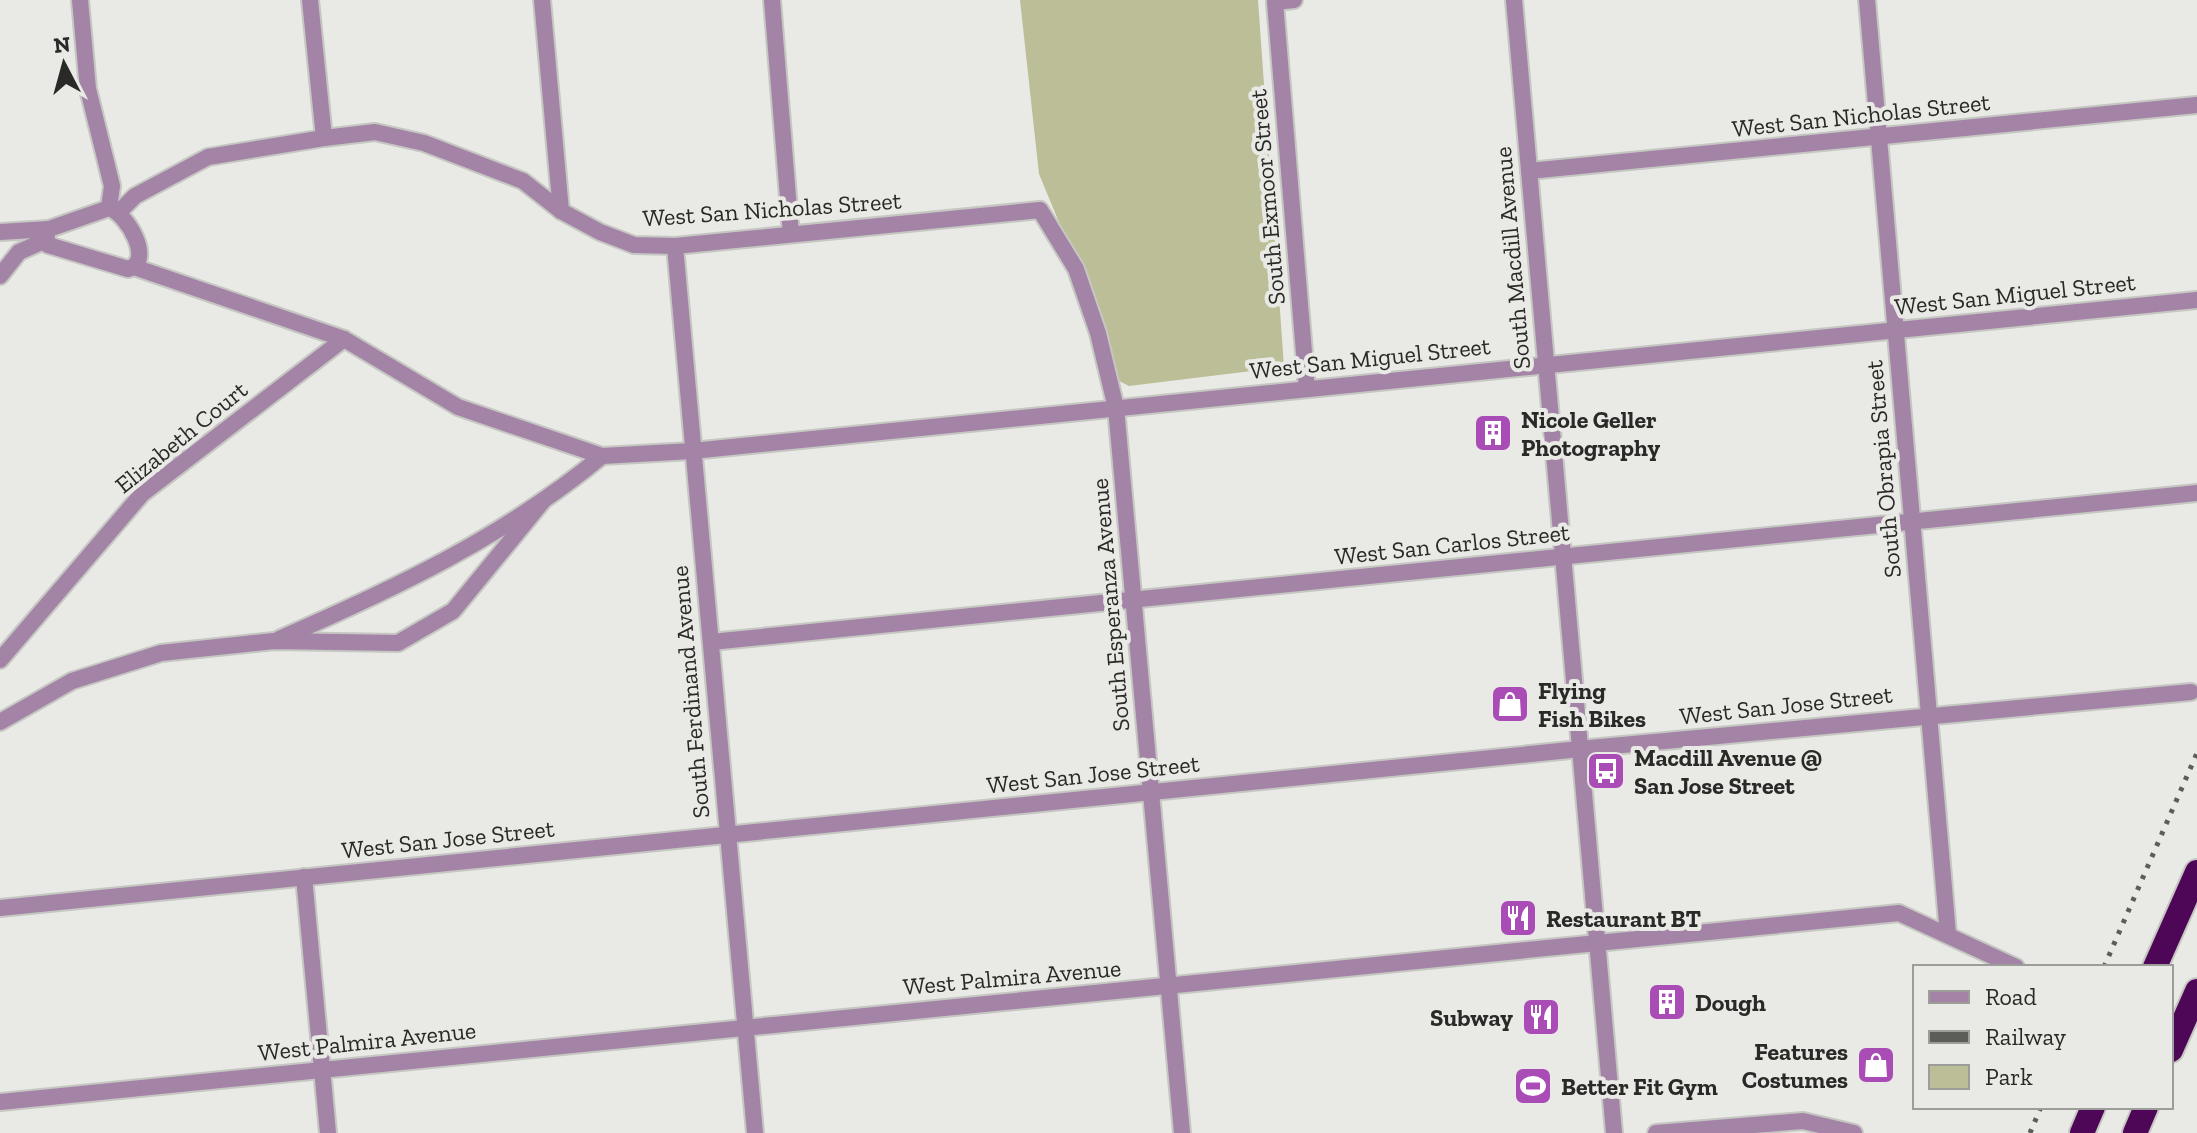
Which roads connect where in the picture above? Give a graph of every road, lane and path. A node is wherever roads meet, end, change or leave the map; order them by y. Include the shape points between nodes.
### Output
1 (80, 0) edge
2 (310, 0) edge
3 (542, 0) edge
4 (772, 0) edge
5 (1294, 0) edge
6 (1514, 0) edge
7 (1867, 0) edge
8 (1275, 2) edge
9 (2197, 105) edge
10 (1879, 137) junction
11 (324, 138) junction
12 (1529, 171) junction
13 (114, 210) junction
14 (1040, 210) joint
15 (561, 211) junction
16 (0, 232) edge
17 (47, 234) junction
18 (791, 234) junction
19 (675, 246) junction
20 (134, 267) junction
21 (0, 276) edge
22 (2197, 300) edge
23 (1895, 330) junction
24 (344, 339) junction
25 (1545, 364) junction
26 (1307, 389) junction
27 (1116, 408) junction
28 (692, 451) junction
29 (602, 456) junction
30 (2197, 493) edge
31 (543, 501) junction
32 (1912, 522) junction
33 (1562, 558) junction
34 (1134, 599) junction
35 (274, 641) junction
36 (711, 642) junction
37 (0, 660) edge
38 (2191, 692) dead end
39 (1928, 715) junction
40 (0, 722) edge
41 (1578, 750) junction
42 (1152, 793) junction
43 (727, 835) junction
44 (2197, 872) edge
45 (304, 877) junction
46 (0, 908) edge
47 (1948, 934) junction
48 (1596, 943) junction
49 (2012, 965) edge
50 (2156, 965) edge
51 (1168, 986) junction
52 (2197, 991) edge
53 (744, 1027) junction
54 (2173, 1045) edge
55 (322, 1069) junction
56 (0, 1102) edge
57 (2092, 1109) edge
58 (2147, 1109) edge
59 (2148, 1109) edge
60 (328, 1133) edge
61 (755, 1133) edge
62 (1182, 1133) edge
63 (1614, 1133) edge
64 (1656, 1133) edge
65 (1854, 1133) edge
66 (2082, 1133) edge
67 (2135, 1133) edge
68 (2142, 1133) edge

1 - 13 street via 88,89
2 - 11 street
3 - 15 street
4 - 18 street
5 - 8 street
6 - 12 street, South Macdill Avenue
7 - 10 street, South Obrapia Street
8 - 26 street, South Exmoor Street
9 - 10 street, West San Nicholas Street
10 - 12 street, West San Nicholas Street
10 - 23 street, South Obrapia Street
11 - 13 street, West San Nicholas Street via 208,157
11 - 15 street, West San Nicholas Street via 375,132 424,143 523,181
12 - 25 street, South Macdill Avenue
13 - 17 street, West San Nicholas Street
13 - 20 street via 139,249
14 - 18 street, West San Nicholas Street
14 - 27 street, South Esperanza Avenue via 1076,269
15 - 19 street, West San Nicholas Street via 634,245
16 - 17 street
17 - 20 street via 53,248
17 - 21 street via 19,252
18 - 19 street, West San Nicholas Street
19 - 28 street, South Ferdinand Avenue
20 - 24 street
22 - 23 street, West San Miguel Street
23 - 25 street, West San Miguel Street
23 - 32 street, South Obrapia Street
24 - 29 street via 458,407
24 - 37 street, Elizabeth Court via 142,494
25 - 26 street, West San Miguel Street
25 - 33 street, South Macdill Avenue
26 - 27 street, West San Miguel Street
27 - 28 street, West San Miguel Street
27 - 34 street, South Esperanza Avenue
28 - 29 street, West San Miguel Street
28 - 36 street, South Ferdinand Avenue
29 - 31 street
30 - 32 street, West San Carlos Street
31 - 35 street via 443,564
31 - 35 street via 453,611 398,643
32 - 33 street, West San Carlos Street
32 - 39 street, South Obrapia Street
33 - 34 street, West San Carlos Street
33 - 41 street, South Macdill Avenue
34 - 36 street, West San Carlos Street
34 - 42 street, South Esperanza Avenue
35 - 40 street via 161,653 72,681
36 - 43 street, South Ferdinand Avenue
38 - 39 street, West San Jose Street
39 - 41 street, West San Jose Street
39 - 47 street, South Obrapia Street
41 - 42 street, West San Jose Street
41 - 48 street, South Macdill Avenue
42 - 43 street, West San Jose Street
42 - 51 street, South Esperanza Avenue
43 - 45 street, West San Jose Street
43 - 53 street, South Ferdinand Avenue
44 - 50 highway
45 - 46 street, West San Jose Street
45 - 55 street
47 - 48 street, West Palmira Avenue via 1899,913
47 - 49 street, West Palmira Avenue
48 - 51 street, West Palmira Avenue
48 - 63 street, South Macdill Avenue
51 - 53 street, West Palmira Avenue
51 - 62 street, South Esperanza Avenue
52 - 54 highway
53 - 55 street, West Palmira Avenue
53 - 61 street, South Ferdinand Avenue
55 - 56 street, West Palmira Avenue
55 - 60 street
57 - 66 highway
58 - 67 highway
59 - 68 highway
64 - 65 street via 1803,1121

